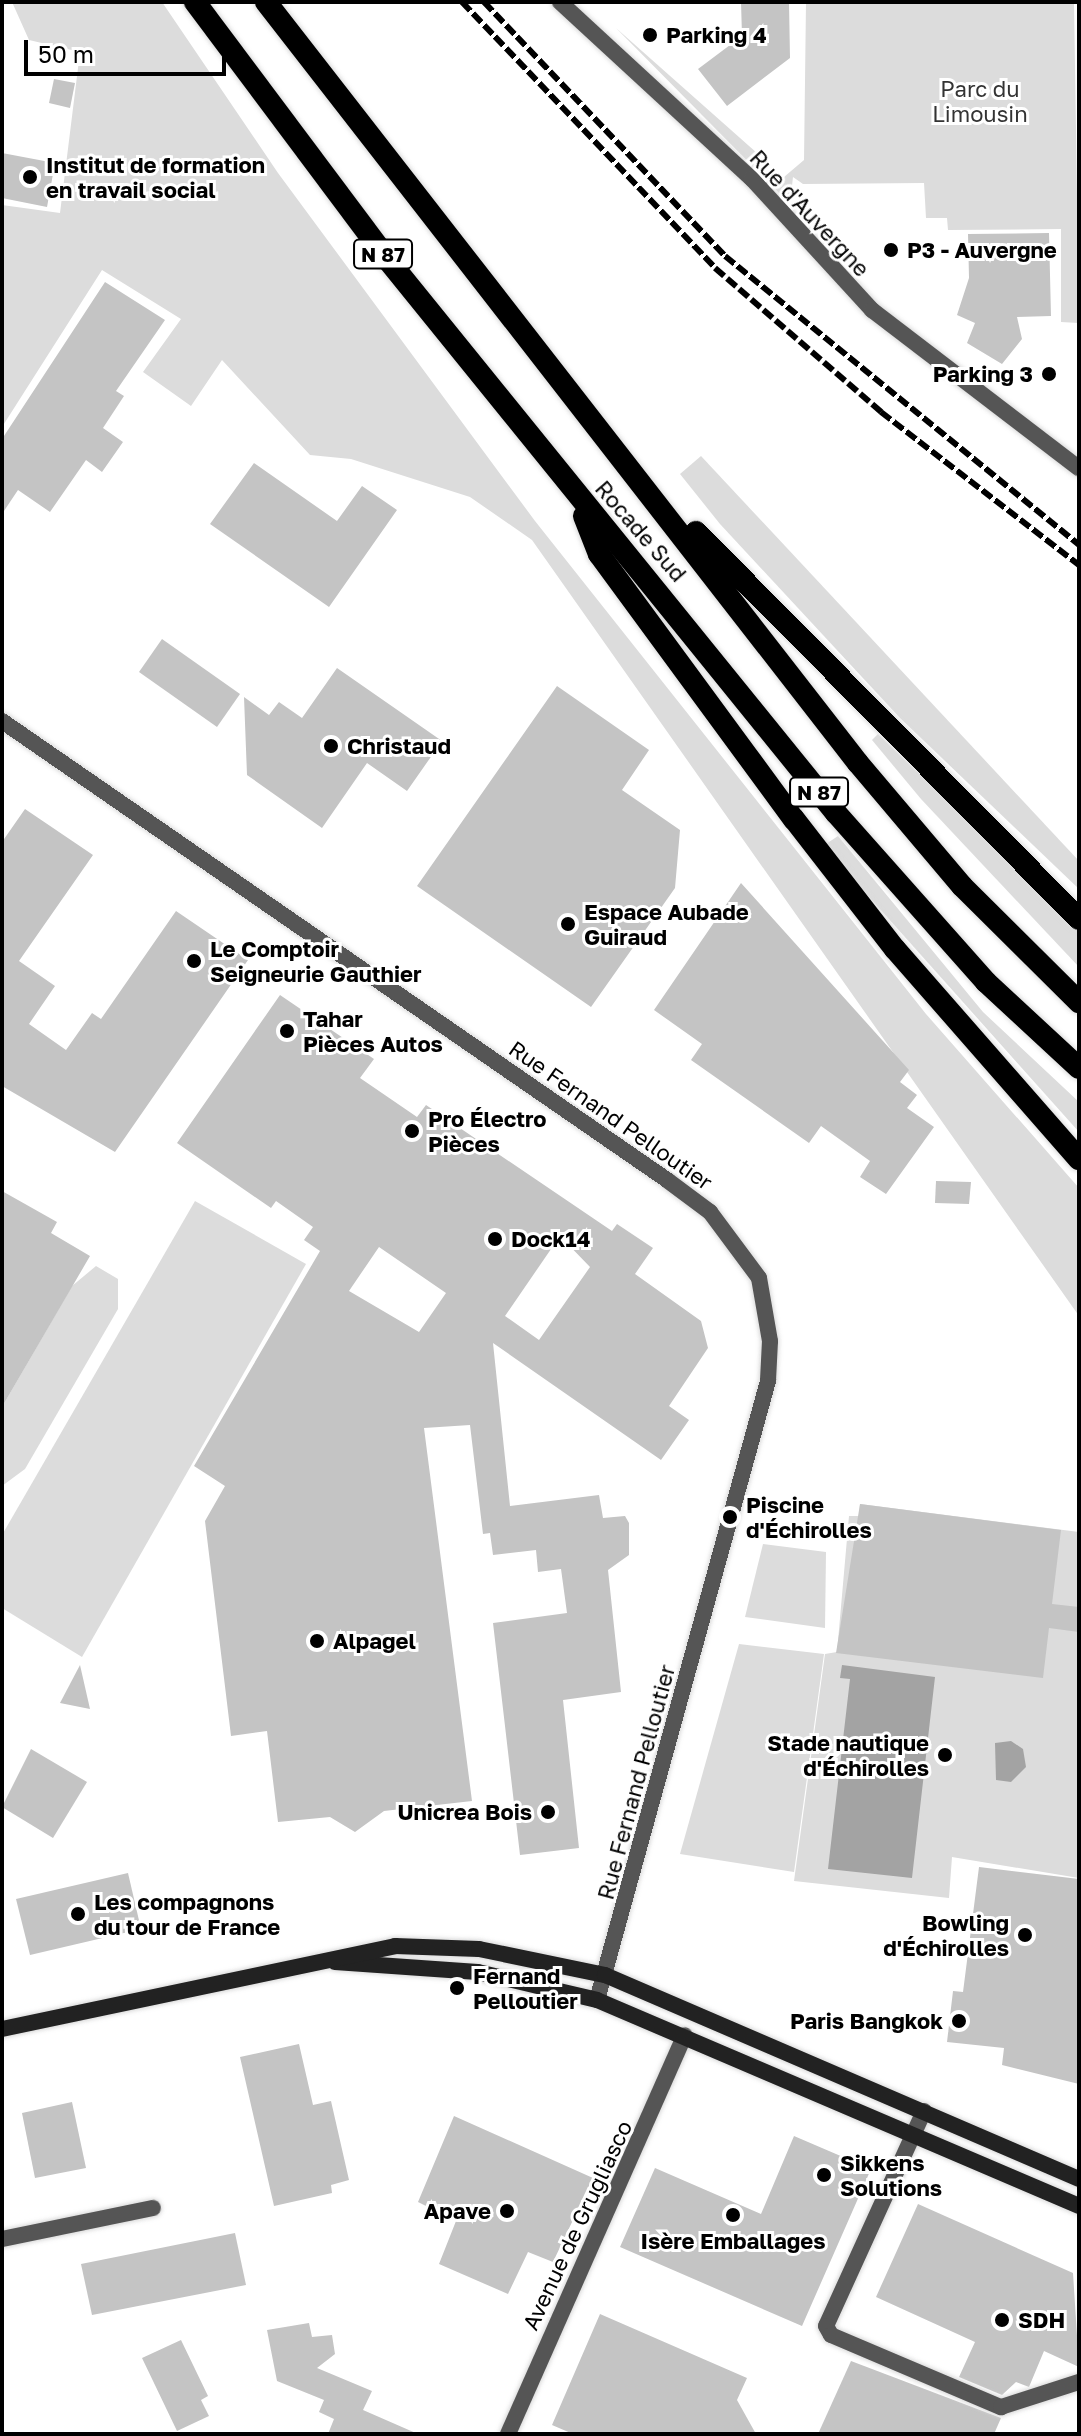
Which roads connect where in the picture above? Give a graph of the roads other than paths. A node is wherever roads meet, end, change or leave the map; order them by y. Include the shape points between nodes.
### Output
1 (195, 2) edge
2 (266, 2) edge
3 (560, 2) edge
4 (1079, 468) edge
5 (639, 474) junction
6 (578, 500) junction
7 (2, 721) edge
8 (1079, 919) edge
9 (1079, 1002) edge
10 (1079, 1068) edge
11 (1079, 1159) edge
12 (313, 1960) junction
13 (605, 1975) junction
14 (597, 2000) junction
15 (2, 2029) edge
16 (685, 2035) junction
17 (924, 2111) junction
18 (909, 2133) junction
19 (1079, 2179) edge
20 (1079, 2206) edge
21 (153, 2208) dead end
22 (2, 2239) edge
23 (1079, 2382) edge
24 (508, 2434) edge

1 - 6 highway, Rocade Sud / N 87
2 - 5 highway, Rocade Sud / N 87
3 - 4 street, Rue d'Auvergne via 752,179 872,310
5 - 8 highway
5 - 9 highway, Rocade Sud / N 87 via 858,763 962,886
6 - 10 highway, Rocade Sud / N 87 via 921,913
6 - 11 highway via 599,554 794,819 895,949
7 - 13 street, Rue Fernand Pelloutier via 689,1196 732,1237 759,1278 770,1341 768,1381
12 - 13 main road via 395,1946 479,1949
12 - 14 main road via 478,1972
12 - 15 main road
13 - 14 street, Rue Fernand Pelloutier
13 - 17 main road
14 - 16 main road
16 - 18 main road
16 - 24 street, Avenue de Grugliasco
17 - 18 street
17 - 19 main road
18 - 20 main road
18 - 23 street via 834,2299 826,2326 831,2335 1001,2407
21 - 22 street

